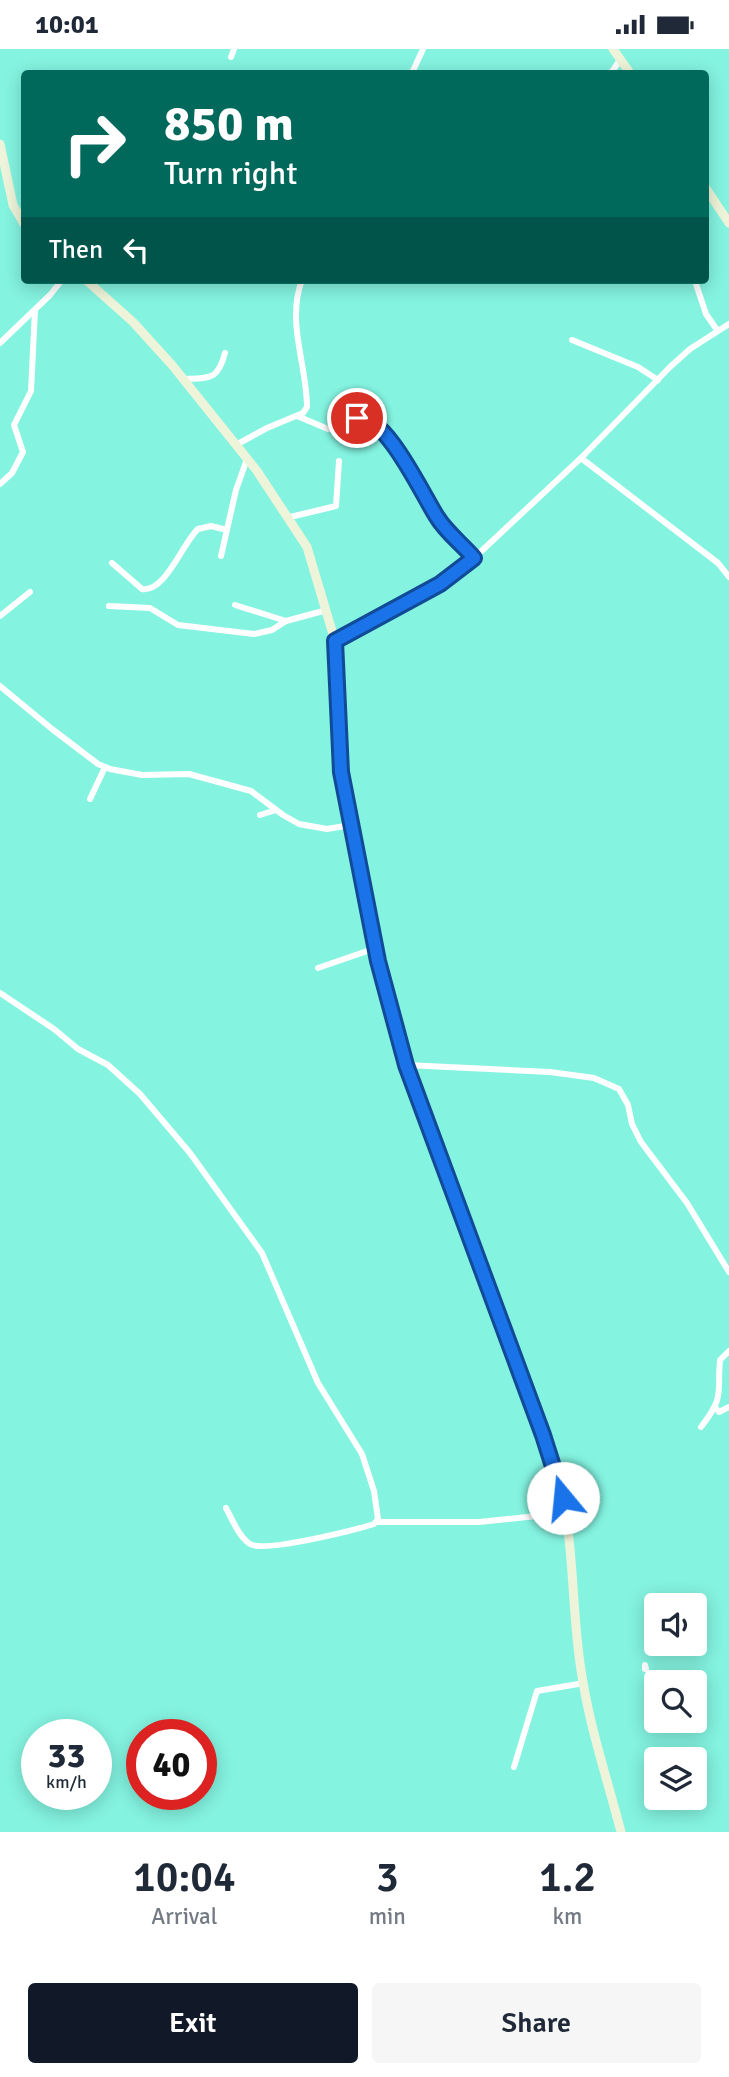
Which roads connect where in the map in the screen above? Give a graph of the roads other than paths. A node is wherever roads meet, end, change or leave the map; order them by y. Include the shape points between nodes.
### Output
1 (234, 49) edge
2 (423, 49) edge
3 (613, 49) edge
4 (231, 57) dead end
5 (620, 60) junction
6 (413, 70) edge
7 (613, 70) edge
8 (627, 70) edge
9 (0, 144) edge
10 (709, 193) edge
11 (21, 219) edge
12 (729, 223) edge
13 (58, 284) edge
14 (90, 284) edge
15 (301, 284) edge
16 (696, 284) edge
17 (35, 310) junction
18 (729, 324) edge
19 (717, 330) junction
20 (572, 340) dead end
21 (0, 343) edge
22 (225, 353) dead end
23 (184, 379) junction
24 (658, 380) junction
25 (297, 416) junction
26 (236, 445) junction
27 (581, 458) junction
28 (247, 459) junction
29 (339, 461) dead end
30 (0, 484) edge
31 (290, 517) junction
32 (227, 530) junction
33 (222, 556) dead end
34 (474, 558) junction
35 (112, 563) dead end
36 (729, 577) edge
37 (30, 592) dead end
38 (235, 605) dead end
39 (109, 606) dead end
40 (327, 610) junction
41 (0, 615) edge
42 (286, 621) junction
43 (335, 641) junction
44 (0, 686) edge
45 (105, 767) junction
46 (90, 799) dead end
47 (276, 810) junction
48 (260, 815) dead end
49 (351, 825) junction
50 (376, 948) junction
51 (318, 968) dead end
52 (0, 993) edge
53 (406, 1065) junction
54 (729, 1272) edge
55 (729, 1351) edge
56 (715, 1407) junction
57 (729, 1407) edge
58 (701, 1427) dead end
59 (226, 1508) dead end
60 (566, 1513) junction
61 (376, 1522) junction
62 (584, 1683) junction
63 (514, 1767) dead end
64 (621, 1832) edge

1 - 4 street
2 - 6 street
3 - 5 street
5 - 7 street
5 - 8 street
9 - 11 street via 13,205
10 - 12 street
13 - 17 street
14 - 23 street via 133,322
15 - 25 street via 296,302 297,339 307,407
16 - 19 street
17 - 21 street
17 - 30 street via 31,391 14,425 23,452
18 - 19 street
19 - 24 street
20 - 24 street
22 - 23 street via 215,375
23 - 26 street
24 - 27 street
25 - 26 street
25 - 34 street via 328,429 360,417 372,421 418,481 436,517
26 - 28 street
27 - 34 street
27 - 36 street via 718,563
28 - 31 street
28 - 32 street
29 - 31 street via 336,506
31 - 40 street via 307,547
32 - 33 street
32 - 35 street via 198,529 160,584 149,590
34 - 43 street via 440,584
37 - 41 street
38 - 42 street
39 - 42 street via 150,608 178,625 242,634 265,632
40 - 42 street
40 - 43 street
43 - 49 street via 341,772
44 - 45 street
45 - 46 street
45 - 47 street via 142,775 189,773 251,791
47 - 48 street
47 - 49 street via 315,828
49 - 50 street
50 - 51 street
50 - 53 street
52 - 61 street via 70,1044 108,1065 140,1094 190,1153 262,1252 318,1383 362,1454 374,1491
53 - 54 street via 550,1072 594,1078 619,1090 641,1142 687,1203
53 - 60 street via 543,1435
55 - 56 street via 720,1360 721,1386
56 - 57 street via 719,1412
56 - 58 street
59 - 61 street via 237,1529 255,1546 331,1535
60 - 61 street via 479,1522
60 - 62 street
62 - 63 street via 537,1691
62 - 64 street

